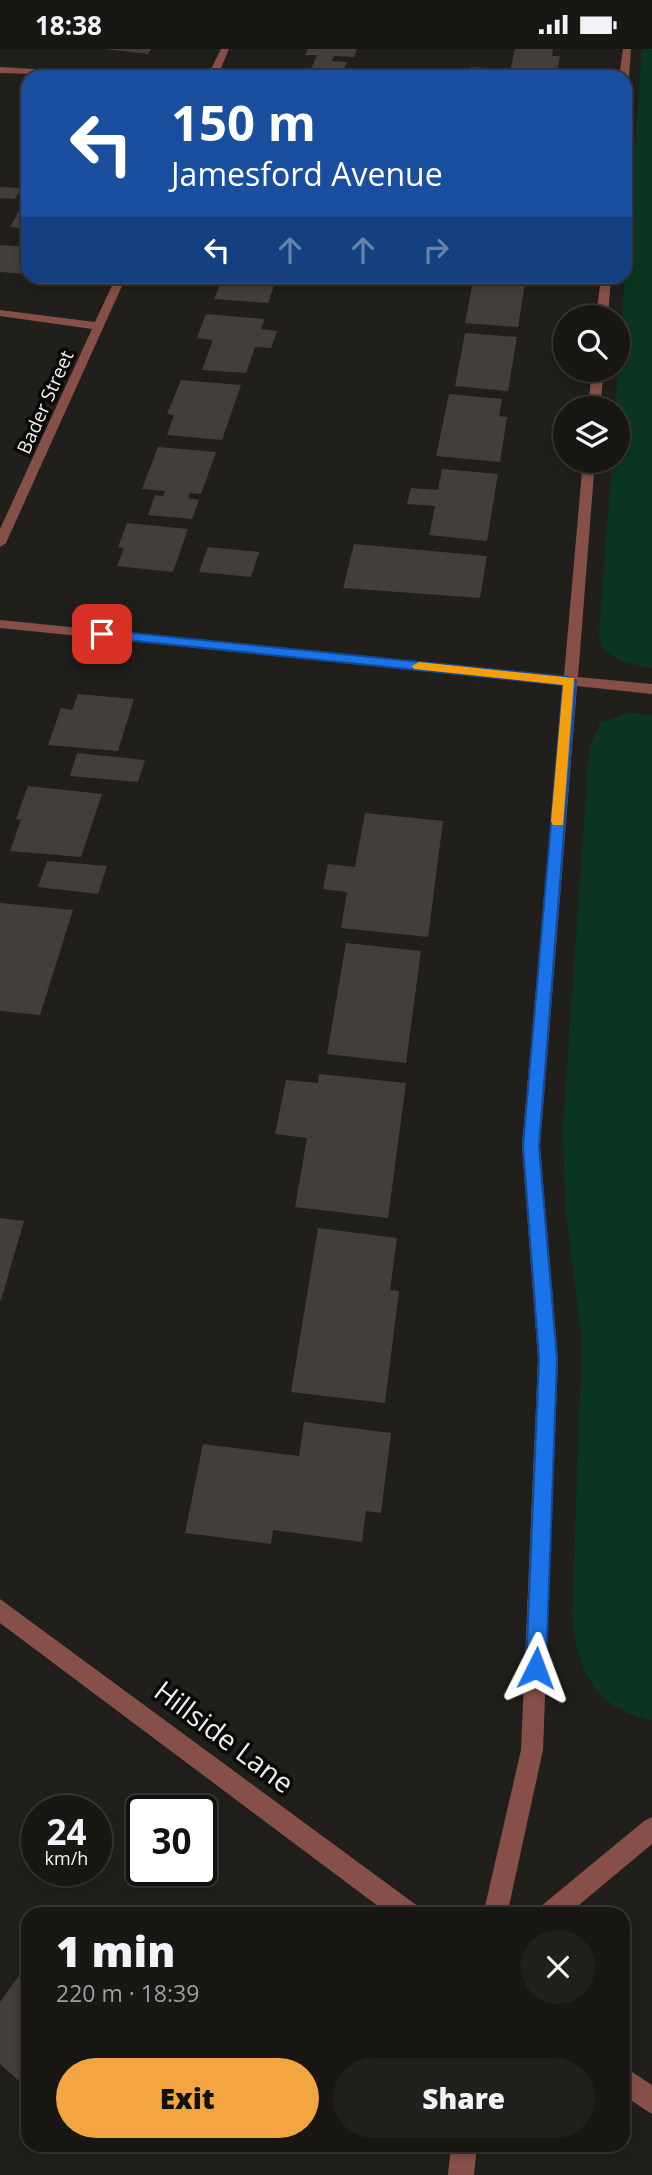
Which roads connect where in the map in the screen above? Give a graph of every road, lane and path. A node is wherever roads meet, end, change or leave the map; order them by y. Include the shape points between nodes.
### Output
1 (225, 49) edge
2 (627, 49) edge
3 (0, 70) edge
4 (215, 70) edge
5 (625, 70) edge
6 (21, 71) edge
7 (118, 284) edge
8 (605, 284) edge
9 (603, 305) edge
10 (0, 313) edge
11 (98, 326) junction
12 (588, 473) edge
13 (0, 543) edge
14 (0, 624) edge
15 (569, 681) junction
16 (652, 689) edge
17 (0, 1610) edge
18 (652, 1829) edge
19 (400, 1907) edge
20 (497, 1907) edge
21 (558, 1907) edge
22 (630, 2084) edge
23 (652, 2101) edge
24 (463, 2152) edge
25 (461, 2175) edge

1 - 4 street
2 - 5 street
3 - 6 street
7 - 11 street, Bader Street
8 - 9 street
10 - 11 street
11 - 13 street, Bader Street
12 - 15 street
14 - 15 street
15 - 16 street
15 - 20 street via 531,1146 548,1359 532,1749
17 - 19 street, Hillside Lane
18 - 21 street
22 - 23 street
24 - 25 street

